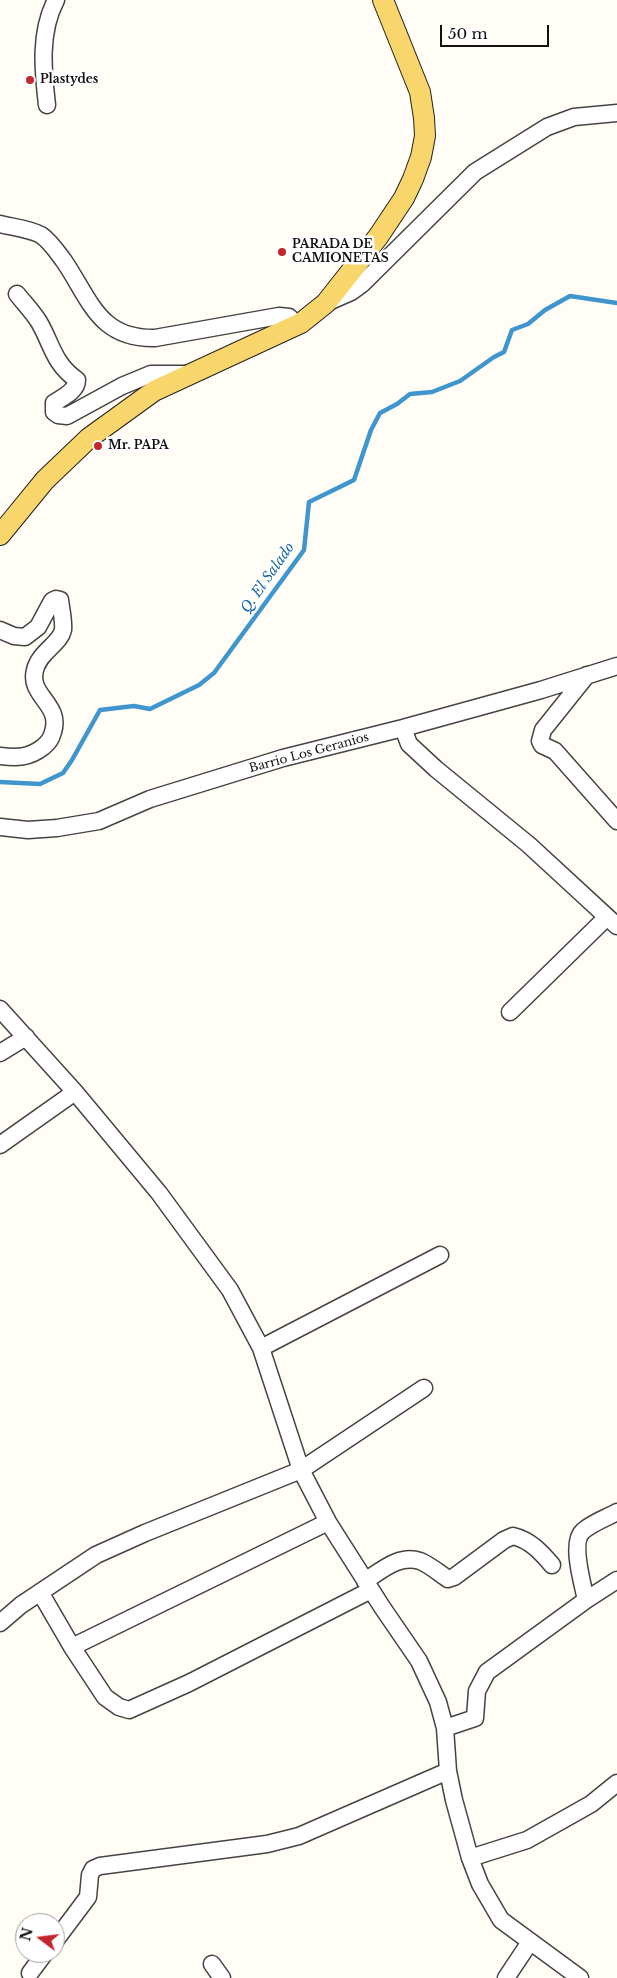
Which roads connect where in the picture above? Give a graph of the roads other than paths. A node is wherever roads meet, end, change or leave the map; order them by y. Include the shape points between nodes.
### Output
1 (56, 0) edge
2 (386, 2) edge
3 (47, 105) dead end
4 (617, 113) edge
5 (0, 224) edge
6 (17, 294) dead end
7 (326, 303) junction
8 (297, 325) junction
9 (192, 374) junction
10 (0, 535) edge
11 (0, 630) edge
12 (617, 666) edge
13 (587, 675) junction
14 (403, 728) junction
15 (0, 756) edge
16 (617, 820) edge
17 (0, 827) edge
18 (612, 922) edge
19 (0, 1009) edge
20 (510, 1012) dead end
21 (26, 1037) junction
22 (0, 1053) edge
23 (75, 1092) junction
24 (0, 1145) edge
25 (440, 1255) dead end
26 (261, 1348) junction
27 (424, 1388) dead end
28 (301, 1470) junction
29 (617, 1512) edge
30 (328, 1522) junction
31 (552, 1565) dead end
32 (617, 1580) edge
33 (368, 1585) junction
34 (40, 1592) junction
35 (586, 1600) junction
36 (0, 1623) edge
37 (72, 1647) junction
38 (445, 1728) junction
39 (448, 1771) junction
40 (617, 1783) edge
41 (470, 1858) junction
42 (65, 1928) edge
43 (530, 1942) junction
44 (38, 1963) edge
45 (212, 1964) dead end
46 (30, 1973) dead end
47 (222, 1978) edge
48 (506, 1978) edge
49 (580, 1978) edge

1 - 3 street via 46,30 42,64
2 - 7 main road via 420,92 425,136 421,157 393,215
4 - 7 street via 574,117 547,127 474,172 362,284
5 - 8 street via 40,234 52,245 100,318 112,329 137,338 155,338 279,316 289,317
6 - 9 street via 37,319 52,352 77,380 71,392 54,403 54,412 58,415 67,416 151,374
7 - 8 main road
8 - 9 main road
9 - 10 main road via 154,392 88,438 45,480
11 - 15 street via 25,637 38,627 52,601 60,600 63,631 42,654 33,680 56,722 50,741 34,754 14,758
12 - 13 street, Barrio Los Geranios
13 - 14 street, Barrio Los Geranios
13 - 16 street via 543,730 540,741 555,751
14 - 17 street, Barrio Los Geranios via 283,758 150,799 99,821 28,830
14 - 18 street via 409,744
18 - 20 street
19 - 21 street
21 - 22 street
21 - 23 street
23 - 24 street
23 - 26 street via 177,1217 230,1290
25 - 26 street
26 - 28 street
27 - 28 street
28 - 30 street
28 - 34 street via 96,1555
29 - 35 street via 578,1537 579,1566
30 - 33 street
30 - 37 street
31 - 33 street via 539,1550 524,1539 513,1536 454,1577 448,1578 421,1562 408,1560 396,1562
32 - 35 street
33 - 37 street via 189,1683 129,1710 105,1696
33 - 38 street via 419,1661 438,1702
34 - 36 street
34 - 37 street
35 - 38 street via 487,1672 477,1691 475,1718
38 - 39 street
39 - 41 street
39 - 42 street via 299,1836 267,1844 100,1866 90,1875 88,1897
40 - 41 street via 590,1804 527,1840
41 - 43 street via 480,1884 501,1920
43 - 48 street
43 - 49 street
44 - 46 street
45 - 47 street

